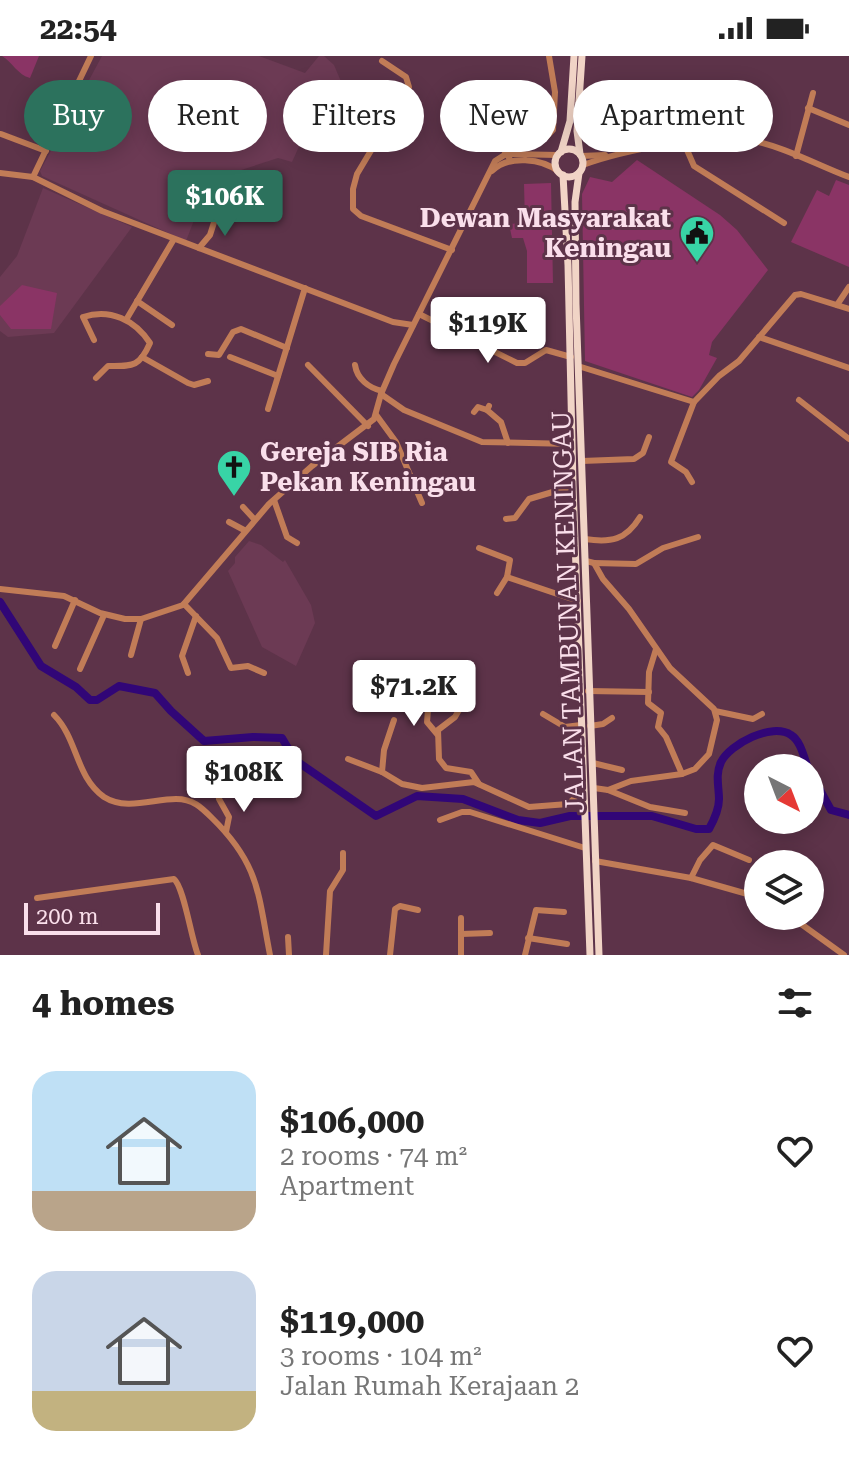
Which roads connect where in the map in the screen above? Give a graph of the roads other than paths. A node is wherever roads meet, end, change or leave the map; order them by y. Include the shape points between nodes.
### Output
1 (81, 56) edge
2 (549, 56) edge
3 (574, 56) edge
4 (582, 56) edge
5 (90, 58) edge
6 (382, 61) dead end
7 (80, 80) edge
8 (553, 80) edge
9 (813, 93) dead end
10 (808, 108) junction
11 (849, 125) edge
12 (1, 134) edge
13 (24, 143) edge
14 (773, 148) edge
15 (46, 152) edge
16 (500, 152) edge
17 (508, 152) edge
18 (631, 152) edge
19 (687, 152) edge
20 (523, 153) joint
21 (560, 154) junction
22 (796, 156) junction
23 (509, 158) junction
24 (495, 161) junction
25 (581, 162) junction
26 (0, 173) edge
27 (489, 173) junction
28 (561, 173) junction
29 (33, 177) junction
30 (849, 177) edge
31 (240, 215) dead end
32 (784, 223) dead end
33 (174, 239) junction
34 (199, 248) junction
35 (452, 250) junction
36 (849, 287) edge
37 (305, 288) junction
38 (137, 301) junction
39 (837, 305) junction
40 (849, 309) edge
41 (419, 314) junction
42 (126, 320) junction
43 (172, 325) dead end
44 (413, 325) junction
45 (759, 337) junction
46 (94, 340) dead end
47 (287, 348) junction
48 (208, 354) dead end
49 (142, 357) junction
50 (230, 357) dead end
51 (571, 357) junction
52 (308, 365) dead end
53 (355, 365) dead end
54 (578, 366) junction
55 (849, 368) edge
56 (278, 376) junction
57 (96, 378) dead end
58 (208, 381) dead end
59 (382, 392) junction
60 (799, 400) dead end
61 (694, 402) junction
62 (268, 409) dead end
63 (474, 412) dead end
64 (377, 416) junction
65 (368, 426) junction
66 (649, 437) dead end
67 (849, 439) edge
68 (508, 443) junction
69 (572, 444) junction
70 (582, 461) junction
71 (692, 482) dead end
72 (573, 486) junction
73 (274, 500) junction
74 (422, 503) dead end
75 (243, 507) dead end
76 (640, 517) dead end
77 (254, 519) junction
78 (506, 519) dead end
79 (229, 522) dead end
80 (244, 530) junction
81 (698, 537) dead end
82 (585, 539) junction
83 (297, 543) dead end
84 (479, 548) dead end
85 (590, 562) junction
86 (507, 577) junction
87 (0, 589) edge
88 (497, 593) dead end
89 (75, 600) junction
90 (578, 601) junction
91 (184, 604) junction
92 (104, 615) junction
93 (196, 616) junction
94 (141, 619) junction
95 (55, 646) dead end
96 (656, 649) junction
97 (131, 655) dead end
98 (80, 669) dead end
99 (188, 673) dead end
100 (264, 673) dead end
101 (588, 691) junction
102 (649, 692) junction
103 (428, 710) dead end
104 (459, 710) dead end
105 (715, 711) junction
106 (543, 714) dead end
107 (762, 714) dead end
108 (54, 715) dead end
109 (612, 718) dead end
110 (394, 720) dead end
111 (587, 727) junction
112 (437, 734) junction
113 (348, 759) dead end
114 (593, 763) junction
115 (622, 770) dead end
116 (382, 772) junction
117 (682, 774) junction
118 (584, 780) junction
119 (479, 784) junction
120 (594, 788) junction
121 (608, 790) junction
122 (219, 799) dead end
123 (685, 813) dead end
124 (440, 820) dead end
125 (226, 832) junction
126 (585, 848) junction
127 (343, 853) dead end
128 (744, 858) edge
129 (595, 861) junction
130 (691, 878) junction
131 (744, 893) edge
132 (37, 898) dead end
133 (418, 910) dead end
134 (564, 912) dead end
135 (461, 918) dead end
136 (809, 930) edge
137 (490, 933) dead end
138 (461, 934) junction
139 (288, 937) dead end
140 (528, 938) junction
141 (567, 944) dead end
142 (198, 955) edge
143 (270, 955) edge
144 (289, 955) edge
145 (326, 955) edge
146 (390, 955) edge
147 (461, 955) edge
148 (525, 955) edge
149 (590, 955) edge
150 (599, 955) edge
151 (844, 955) edge

1 - 5 street
2 - 8 street
3 - 21 main road via 570,121
4 - 25 main road, JALAN TAMBUNAN KENINGAU via 577,131
5 - 7 street
6 - 35 street via 406,77 409,87 357,174 353,209
9 - 10 street
10 - 11 street
10 - 22 street
12 - 13 street
14 - 22 street
15 - 29 street
16 - 24 street
17 - 23 street
18 - 25 street
19 - 32 street via 703,172
20 - 21 street
20 - 23 street
21 - 25 main road via 569,149
21 - 28 main road via 556,164
22 - 30 street
23 - 24 street
23 - 27 street
23 - 28 street via 543,163
24 - 27 street
25 - 28 main road via 571,176
25 - 54 main road, JALAN TAMBUNAN KENINGAU via 575,202
26 - 29 street
27 - 35 street
28 - 51 main road, JALAN TAMBUNAN KENINGAU
29 - 33 street
31 - 34 street via 217,213
33 - 34 street
33 - 38 street
34 - 37 street
35 - 41 street
36 - 39 street
37 - 44 street
37 - 47 street
38 - 42 street
38 - 43 street
39 - 40 street
39 - 45 street via 796,294
41 - 44 street
41 - 51 street via 517,363 546,350
42 - 46 street via 108,313 84,316
42 - 49 street via 150,343
44 - 59 street
45 - 55 street
45 - 61 street
47 - 48 street via 241,329 233,332 219,355
47 - 56 street
49 - 57 street via 130,366 108,366
49 - 58 street via 191,384
50 - 56 street
51 - 69 main road, JALAN TAMBUNAN KENINGAU
52 - 65 street
53 - 59 street via 365,383
54 - 61 street
54 - 70 main road, JALAN TAMBUNAN KENINGAU
56 - 62 street
59 - 64 street
59 - 68 street via 404,410 464,435
60 - 67 street
61 - 71 street via 671,462
63 - 68 street via 488,408 501,422
64 - 65 street
64 - 74 street via 396,442
65 - 73 street
66 - 70 street via 643,453 634,459
68 - 69 street
69 - 72 main road, JALAN TAMBUNAN KENINGAU
70 - 82 main road, JALAN TAMBUNAN KENINGAU
72 - 78 street via 529,499 515,518
72 - 90 main road, JALAN TAMBUNAN KENINGAU
73 - 77 street
73 - 83 street via 287,537
75 - 77 street
76 - 82 street via 615,541
77 - 80 street
79 - 80 street
80 - 91 street
81 - 85 street via 636,564
82 - 85 main road, JALAN TAMBUNAN KENINGAU
84 - 86 street via 510,560
85 - 96 street
85 - 101 main road, JALAN TAMBUNAN KENINGAU
86 - 88 street
86 - 90 street
87 - 89 street
89 - 92 street
89 - 95 street
90 - 111 main road, JALAN TAMBUNAN KENINGAU
91 - 93 street
91 - 94 street
92 - 94 street
92 - 98 street
93 - 99 street via 182,656
93 - 100 street via 221,644 231,668 248,666
94 - 97 street
96 - 102 street
96 - 105 street
101 - 102 street
101 - 111 main road, JALAN TAMBUNAN KENINGAU
102 - 117 street via 649,706 661,713 658,727
103 - 112 street via 427,722
104 - 112 street
105 - 107 street via 753,719
105 - 117 street via 709,754
106 - 111 street via 565,727
108 - 125 street via 67,729 83,775 108,799 127,804 190,800
109 - 111 street
110 - 116 street
111 - 114 main road, JALAN TAMBUNAN KENINGAU
111 - 118 main road, JALAN TAMBUNAN KENINGAU
112 - 119 street via 442,766 471,772
113 - 116 street
114 - 115 street
114 - 120 main road, JALAN TAMBUNAN KENINGAU
116 - 119 street via 422,788
117 - 121 street
118 - 119 street via 568,804 532,807
118 - 126 main road, JALAN TAMBUNAN KENINGAU
120 - 121 street
120 - 129 main road, JALAN TAMBUNAN KENINGAU
121 - 123 street via 650,807
122 - 125 street via 229,817
124 - 126 street via 470,812
125 - 143 street via 254,875
126 - 149 main road, JALAN TAMBUNAN KENINGAU
127 - 145 street via 343,870 330,891
128 - 130 street via 713,845
129 - 130 street
129 - 150 main road, JALAN TAMBUNAN KENINGAU
130 - 131 street
132 - 142 street via 174,879 181,886
133 - 146 street via 395,909
134 - 140 street via 536,910
135 - 138 street
136 - 151 street
137 - 138 street
138 - 147 street
139 - 144 street
140 - 141 street
140 - 148 street

